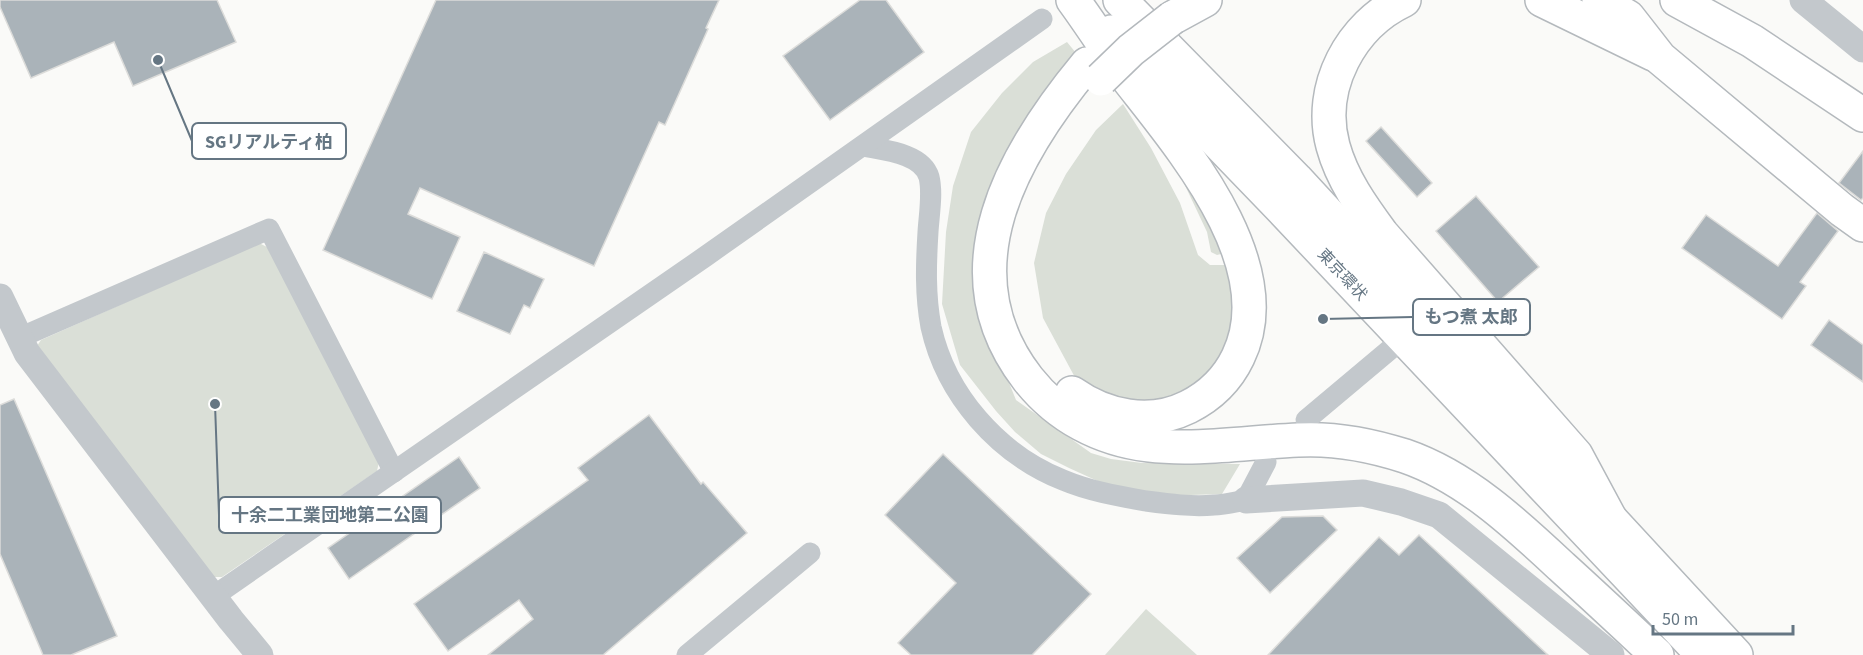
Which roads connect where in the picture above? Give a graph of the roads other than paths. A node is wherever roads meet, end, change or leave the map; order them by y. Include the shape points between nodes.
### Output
1 (1073, 0) edge
2 (1079, 0) edge
3 (1120, 0) edge
4 (1205, 0) edge
5 (1404, 0) edge
6 (1542, 0) edge
7 (1599, 0) edge
8 (1677, 0) edge
9 (1803, 0) edge
10 (1166, 8) edge
11 (1042, 19) dead end
12 (1863, 49) edge
13 (1660, 58) junction
14 (1094, 72) junction
15 (1863, 115) edge
16 (863, 146) junction
17 (1863, 225) edge
18 (0, 297) edge
19 (1414, 329) junction
20 (14, 345) edge
21 (1306, 420) dead end
22 (1266, 462) dead end
23 (393, 472) junction
24 (1246, 500) junction
25 (1612, 522) junction
26 (810, 553) dead end
27 (214, 596) junction
28 (260, 655) edge
29 (687, 655) edge
30 (1611, 655) edge
31 (1657, 655) edge
32 (1703, 655) edge
33 (1736, 655) edge

1 - 14 highway via 1170,132 1224,216 1241,256 1250,297 1244,346 1220,384 1203,399 1154,418 1108,413 1062,386 1046,370 1020,327 1013,304 1010,256 1024,199
2 - 19 highway, 東京環状
3 - 19 highway, 東京環状 via 1261,143
4 - 10 highway
5 - 25 highway via 1367,26 1339,68 1329,119 1342,170 1382,234 1576,455
6 - 13 highway
7 - 13 highway via 1628,17
8 - 15 highway via 1752,41
9 - 12 street
10 - 14 highway, bridge via 1131,50
11 - 16 street
13 - 17 highway
14 - 31 highway via 1043,120 1012,174 992,242 990,286 1002,336 1042,396 1084,427 1108,437 1148,445 1207,446 1302,439 1368,446 1406,457 1484,499
16 - 23 street
16 - 24 street via 914,158 929,176 926,293 932,328 957,393 999,439 1025,460 1096,492 1178,505
18 - 20 street
19 - 21 street
19 - 25 highway, 東京環状
19 - 32 highway, 東京環状
20 - 23 street via 269,229
20 - 27 street via 27,353
22 - 24 street
23 - 27 street
24 - 30 street via 1363,493 1438,515
25 - 33 highway, 東京環状
26 - 29 street
27 - 28 street

